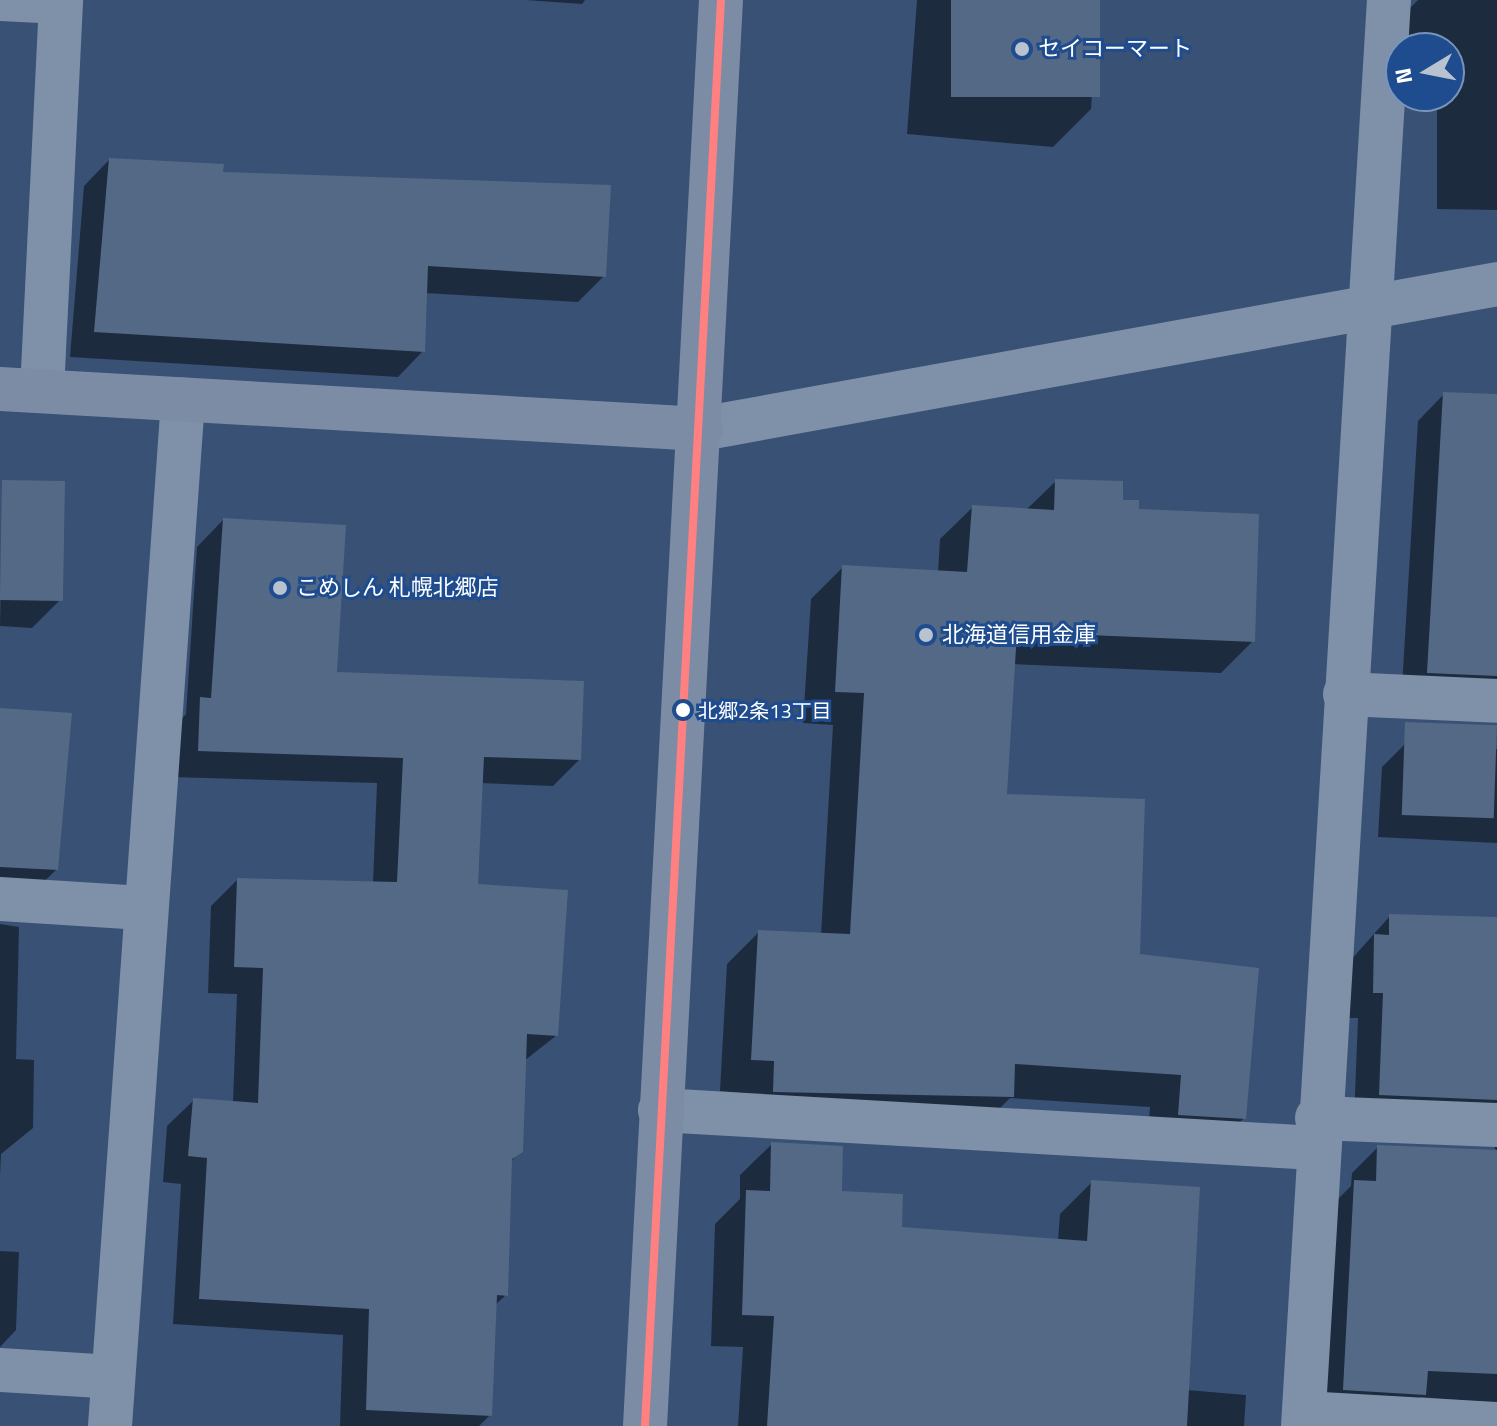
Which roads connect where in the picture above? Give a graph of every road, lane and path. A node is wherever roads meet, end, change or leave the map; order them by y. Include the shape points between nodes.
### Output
1 (721, 0) edge
2 (1389, 0) edge
3 (0, 2) edge
4 (61, 2) edge
5 (1497, 284) edge
6 (1367, 308) junction
7 (21, 390) edge
8 (183, 400) junction
9 (701, 429) junction
10 (1345, 694) junction
11 (1497, 701) edge
12 (0, 899) edge
13 (143, 908) junction
14 (660, 1110) junction
15 (1497, 1125) edge
16 (1316, 1133) junction
17 (0, 1370) edge
18 (113, 1377) junction
19 (1304, 1419) edge
20 (1497, 1424) edge
21 (110, 1426) edge
22 (645, 1426) edge

1 - 9 main road
2 - 6 street
3 - 4 lane
4 - 7 street
5 - 6 street
6 - 9 street
6 - 10 street
7 - 8 main road
8 - 9 main road
8 - 13 street
9 - 14 main road
10 - 11 street
10 - 16 street
12 - 13 street
13 - 18 street
14 - 16 street
14 - 22 main road
15 - 16 street
16 - 19 street
17 - 18 street
18 - 21 street
19 - 20 street

